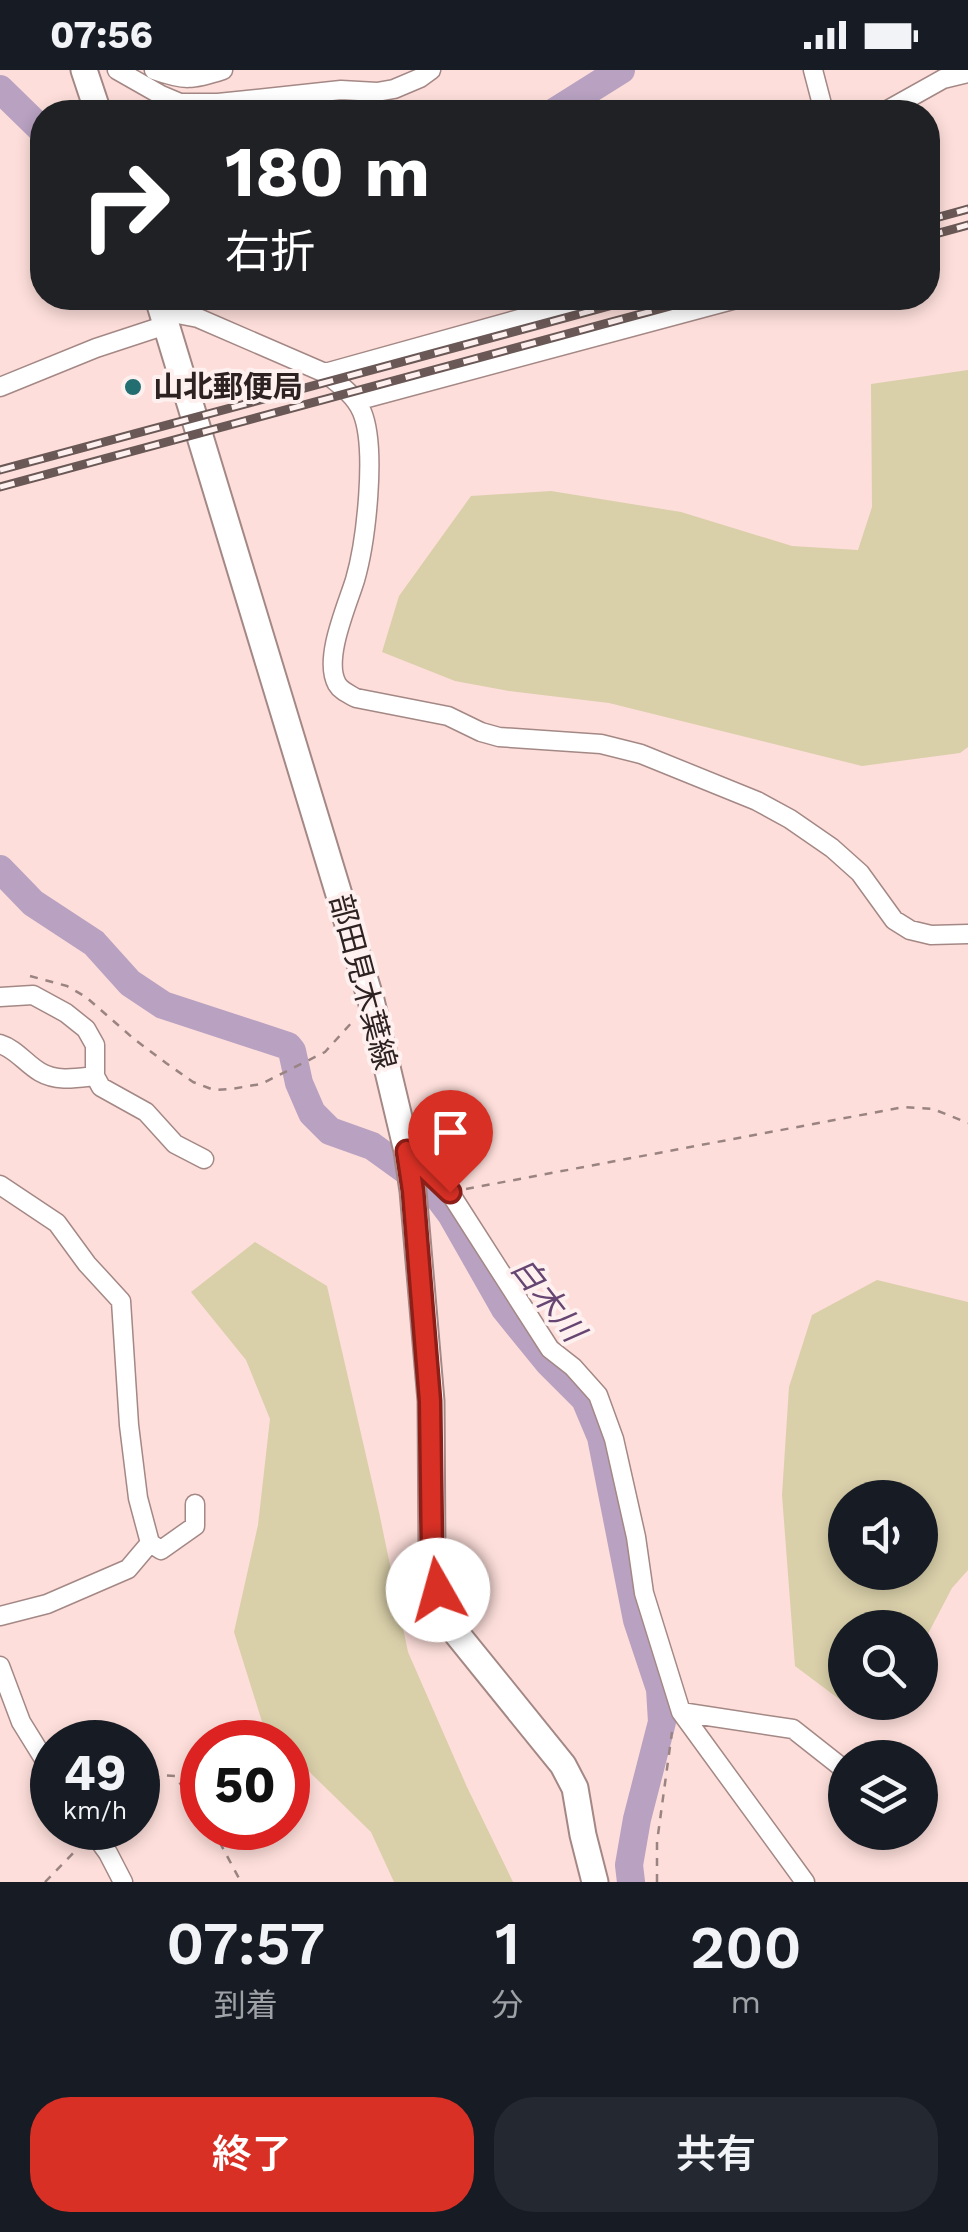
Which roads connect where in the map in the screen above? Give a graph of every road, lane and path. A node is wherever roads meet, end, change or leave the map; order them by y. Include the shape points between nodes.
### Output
1 (84, 70) edge
2 (117, 70) edge
3 (154, 70) edge
4 (223, 70) edge
5 (430, 70) edge
6 (813, 70) edge
7 (968, 73) edge
8 (94, 100) edge
9 (173, 100) edge
10 (246, 100) edge
11 (821, 100) edge
12 (906, 100) edge
13 (551, 310) edge
14 (695, 310) edge
15 (162, 311) edge
16 (325, 372) junction
17 (0, 387) edge
18 (356, 402) junction
19 (968, 934) edge
20 (22, 995) junction
21 (0, 997) edge
22 (371, 1000) junction
23 (0, 1044) edge
24 (95, 1076) junction
25 (968, 1123) edge
26 (408, 1157) junction
27 (204, 1158) dead end
28 (0, 1185) edge
29 (450, 1192) junction
30 (195, 1504) dead end
31 (150, 1543) junction
32 (0, 1616) edge
33 (0, 1666) edge
34 (680, 1712) junction
35 (30, 1737) edge
36 (828, 1757) edge
37 (74, 1850) edge
38 (104, 1850) edge
39 (224, 1850) edge
40 (45, 1882) edge
41 (123, 1882) edge
42 (241, 1882) edge
43 (595, 1882) edge
44 (657, 1882) edge
45 (805, 1882) edge

1 - 8 main road
2 - 9 street
3 - 4 street via 197,79
5 - 10 street via 377,92
6 - 11 street
7 - 12 street
13 - 16 street
14 - 18 street
15 - 16 street via 198,318
15 - 17 street via 96,348
15 - 22 main road, 部田見木葉線
16 - 18 street
18 - 19 street via 369,452 365,526 334,661 343,690 448,716 499,737 601,744 641,754 790,819 860,873 894,920 910,930
20 - 21 street
20 - 22 path via 30,976 67,986 166,1064 214,1090 261,1084 325,1052
20 - 24 street via 86,1029
22 - 26 main road, 部田見木葉線
23 - 24 street via 40,1072 62,1079
24 - 27 street via 101,1087 146,1112 175,1144
25 - 29 path via 904,1106
26 - 29 street
26 - 43 main road, 部田見木葉線 via 430,1401 438,1590 453,1630 563,1765 575,1788
28 - 31 street via 57,1223 121,1301 129,1425
29 - 34 street via 550,1349 598,1395 614,1439 644,1593
30 - 31 street via 195,1526 161,1550
31 - 32 street via 128,1569
33 - 35 street
34 - 36 street via 793,1729
34 - 44 path via 670,1736
34 - 45 street
37 - 40 path
38 - 41 street
39 - 42 path

